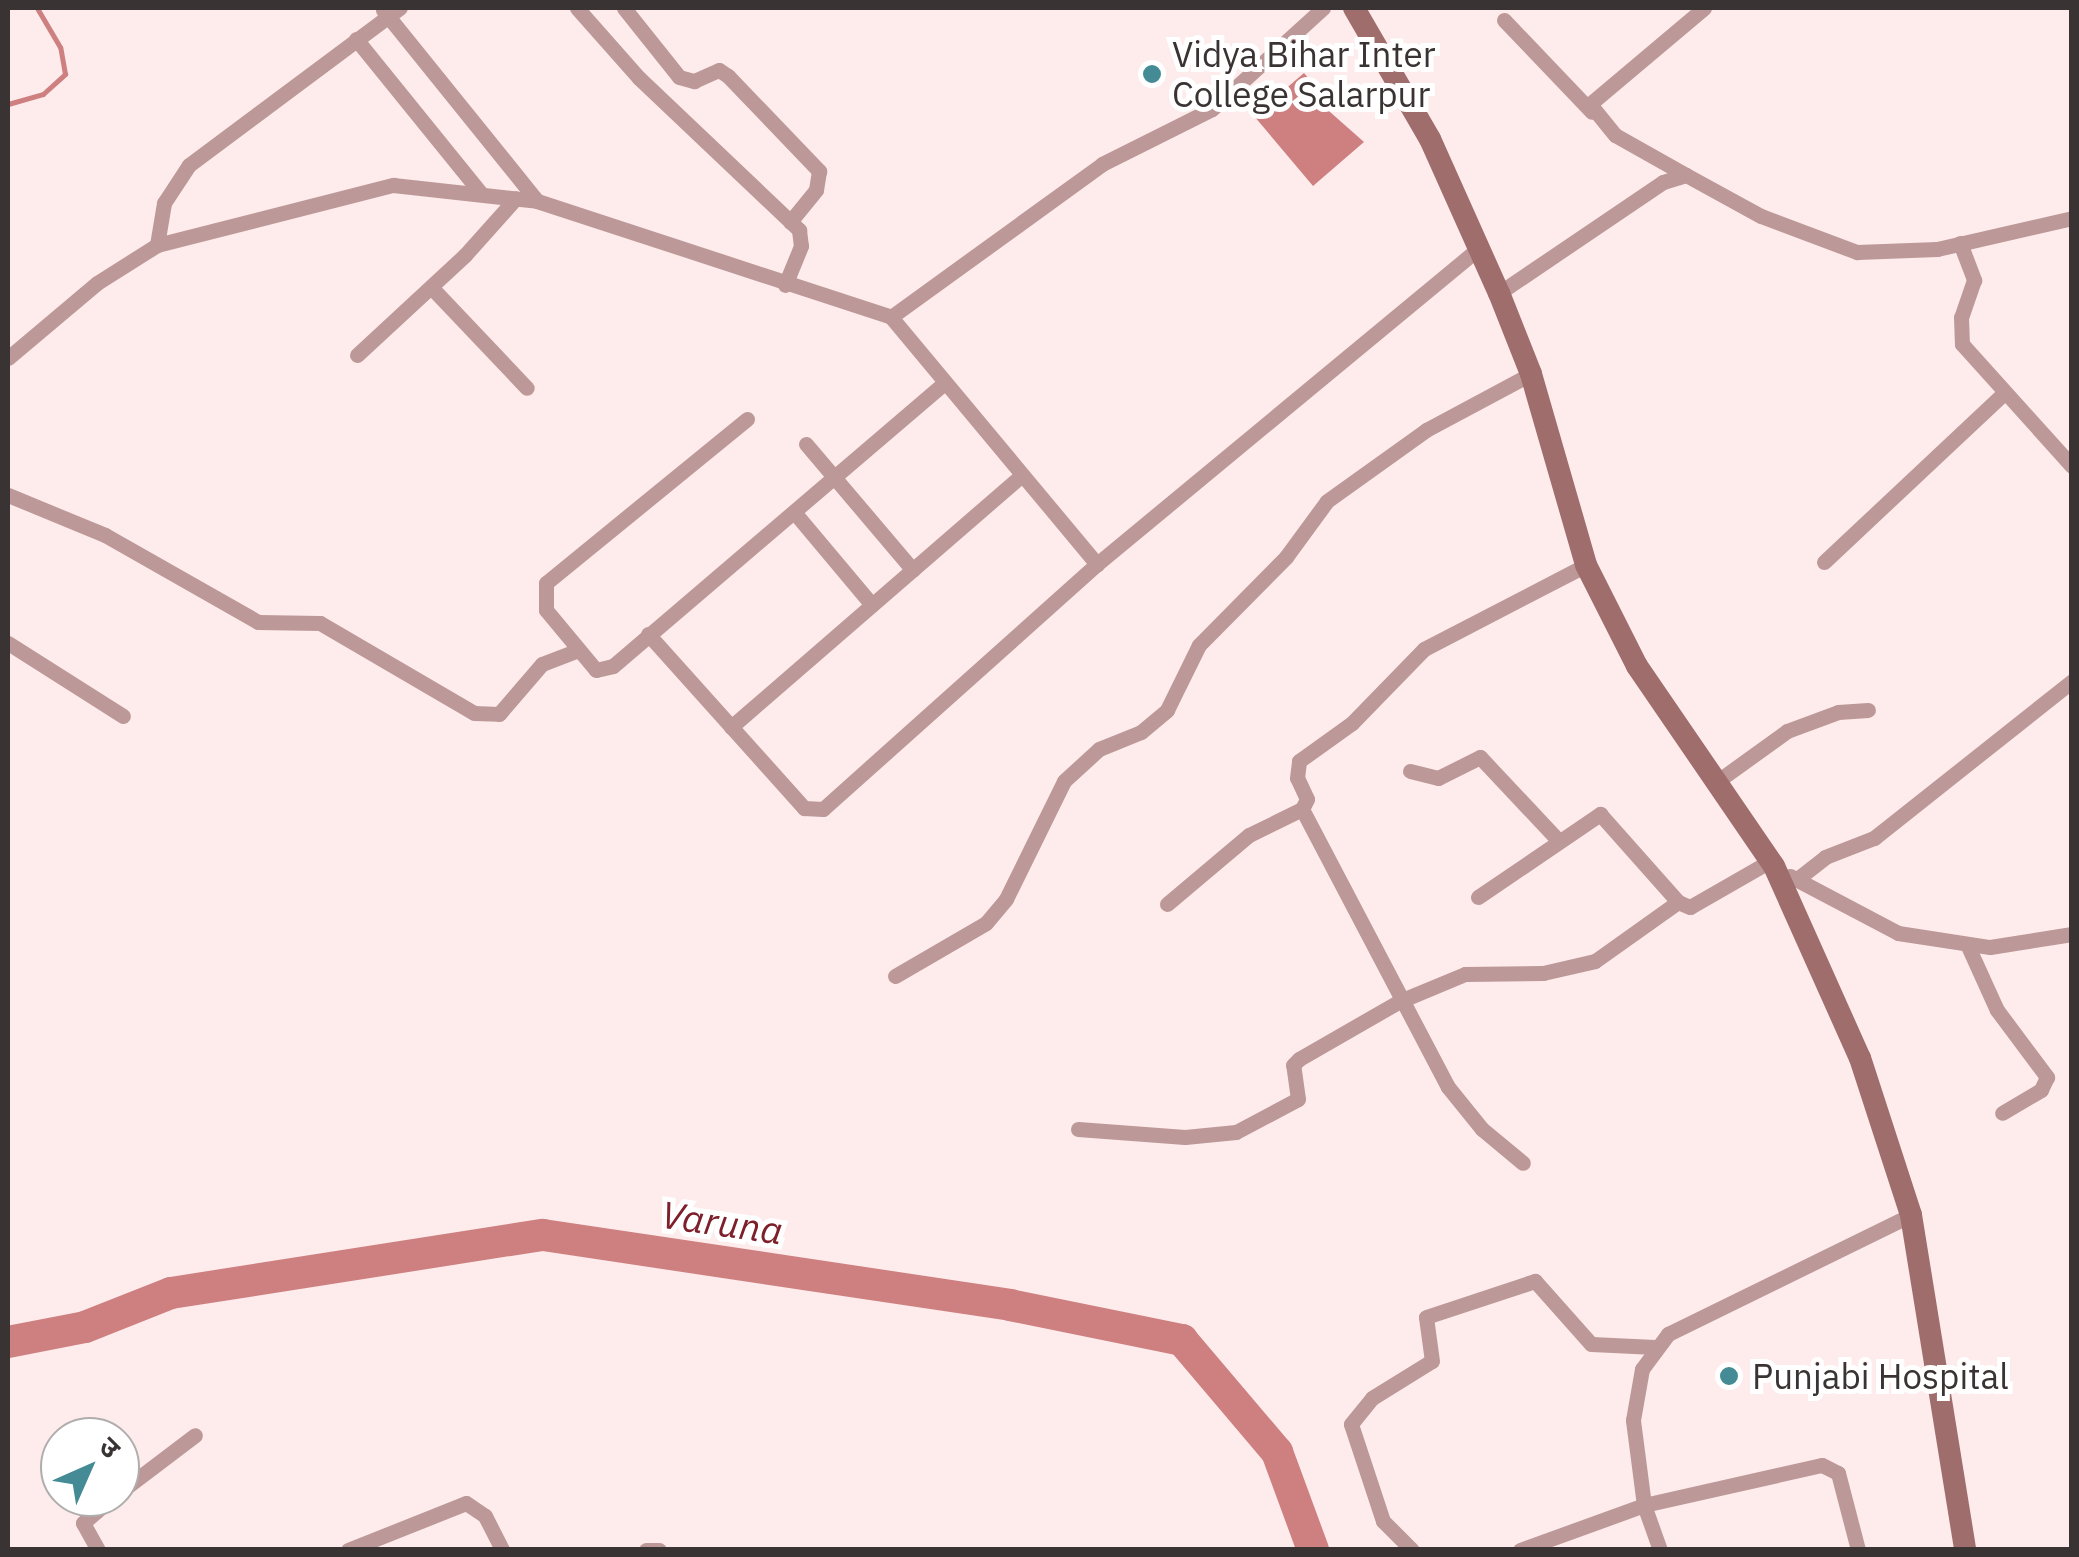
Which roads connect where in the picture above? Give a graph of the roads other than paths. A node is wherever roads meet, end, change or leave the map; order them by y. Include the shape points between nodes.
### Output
1 (577, 8) edge
2 (624, 8) edge
3 (1323, 8) edge
4 (1354, 8) edge
5 (1704, 8) edge
6 (389, 10) edge
7 (1504, 20) dead end
8 (356, 40) junction
9 (1592, 112) junction
10 (1686, 175) junction
11 (480, 192) junction
12 (516, 198) junction
13 (537, 201) junction
14 (2072, 218) edge
15 (790, 222) junction
16 (1960, 243) junction
17 (158, 245) junction
18 (1476, 250) junction
19 (785, 285) junction
20 (431, 287) junction
21 (1499, 293) junction
22 (890, 317) junction
23 (357, 355) dead end
24 (8, 358) edge
25 (1531, 374) junction
26 (942, 385) junction
27 (527, 388) dead end
28 (2004, 393) junction
29 (747, 419) dead end
30 (806, 444) dead end
31 (2072, 466) edge
32 (1021, 476) junction
33 (835, 477) junction
34 (8, 495) edge
35 (794, 512) junction
36 (1824, 562) dead end
37 (1097, 564) junction
38 (1586, 566) junction
39 (912, 570) junction
40 (872, 604) junction
41 (648, 634) junction
42 (8, 643) edge
43 (578, 650) junction
44 (2072, 681) edge
45 (1868, 710) dead end
46 (123, 716) dead end
47 (731, 726) junction
48 (1410, 771) dead end
49 (1714, 782) junction
50 (1302, 808) junction
51 (1558, 840) junction
52 (1772, 864) junction
53 (1796, 880) junction
54 (1478, 896) dead end
55 (1678, 902) junction
56 (1167, 904) dead end
57 (2072, 934) edge
58 (1967, 944) junction
59 (895, 976) dead end
60 (1400, 1000) junction
61 (2002, 1113) dead end
62 (1078, 1129) dead end
63 (1523, 1163) dead end
64 (1911, 1215) junction
65 (1655, 1347) junction
66 (195, 1435) dead end
67 (140, 1477) edge
68 (1644, 1504) junction
69 (90, 1517) edge
70 (1530, 1548) edge
71 (98, 1550) edge
72 (348, 1550) edge
73 (502, 1550) edge
74 (646, 1550) edge
75 (659, 1550) edge
76 (1412, 1550) edge
77 (1660, 1550) edge
78 (1858, 1550) edge
79 (1965, 1550) edge

1 - 15 street
2 - 15 street via 678,77 694,81 719,70 728,76 819,172 816,190
3 - 22 street via 1212,109 1102,164
4 - 18 street via 1430,140
5 - 9 street via 1596,94
6 - 8 street
6 - 13 street
7 - 9 street
8 - 11 street
8 - 17 street via 189,165 164,203
9 - 10 street via 1615,134
10 - 16 street via 1761,216 1857,252 1897,255
10 - 21 street via 1663,182
11 - 12 street
11 - 17 street via 393,185
12 - 13 street
12 - 20 street
13 - 19 street
14 - 16 street
15 - 19 street via 802,237
16 - 28 street via 1974,280 1960,317 1962,344
17 - 24 street via 98,283
18 - 21 street
18 - 37 street
19 - 22 street
20 - 23 street
20 - 27 street
21 - 25 street
22 - 26 street
25 - 38 street
25 - 59 street via 1426,430 1327,501 1286,558 1198,646 1166,710 1141,732 1099,749 1064,780 1013,886 986,922
26 - 32 street
26 - 33 street
28 - 31 street
28 - 36 street
29 - 43 street via 546,583 546,610
30 - 33 street
32 - 37 street
32 - 39 street
33 - 35 street
33 - 39 street
34 - 43 street via 104,535 258,622 320,623 474,713 499,714 542,664
35 - 40 street
35 - 41 street
37 - 47 street via 822,809 804,808
38 - 49 street via 1637,666
38 - 50 street via 1424,649 1352,722 1299,761 1296,778 1307,799
39 - 40 street
40 - 47 street
41 - 43 street via 602,672
41 - 47 street
42 - 46 street
44 - 53 street via 1874,838 1824,856
45 - 49 street via 1838,712 1787,731
48 - 51 street via 1438,778 1480,758
49 - 52 street
50 - 56 street via 1250,835
50 - 60 street
51 - 54 street
51 - 55 street via 1593,817 1607,817
52 - 53 street
52 - 55 street via 1702,904
52 - 64 street via 1860,1058
53 - 58 street via 1898,933
55 - 60 street via 1595,961 1543,974 1466,974
57 - 58 street
58 - 61 street via 1997,1010 2048,1077 2042,1090
60 - 62 street via 1299,1059 1292,1065 1298,1099 1236,1132 1185,1138
60 - 63 street via 1461,1106
64 - 65 street via 1686,1322
64 - 79 street
65 - 68 street via 1642,1369 1633,1420
65 - 76 street via 1590,1344 1535,1280 1426,1317 1432,1361 1372,1398 1351,1424 1383,1521
66 - 67 street
68 - 70 street
68 - 77 street
68 - 78 street via 1829,1465 1838,1473
69 - 71 street via 83,1523
72 - 73 street via 466,1503 485,1516
74 - 75 street

